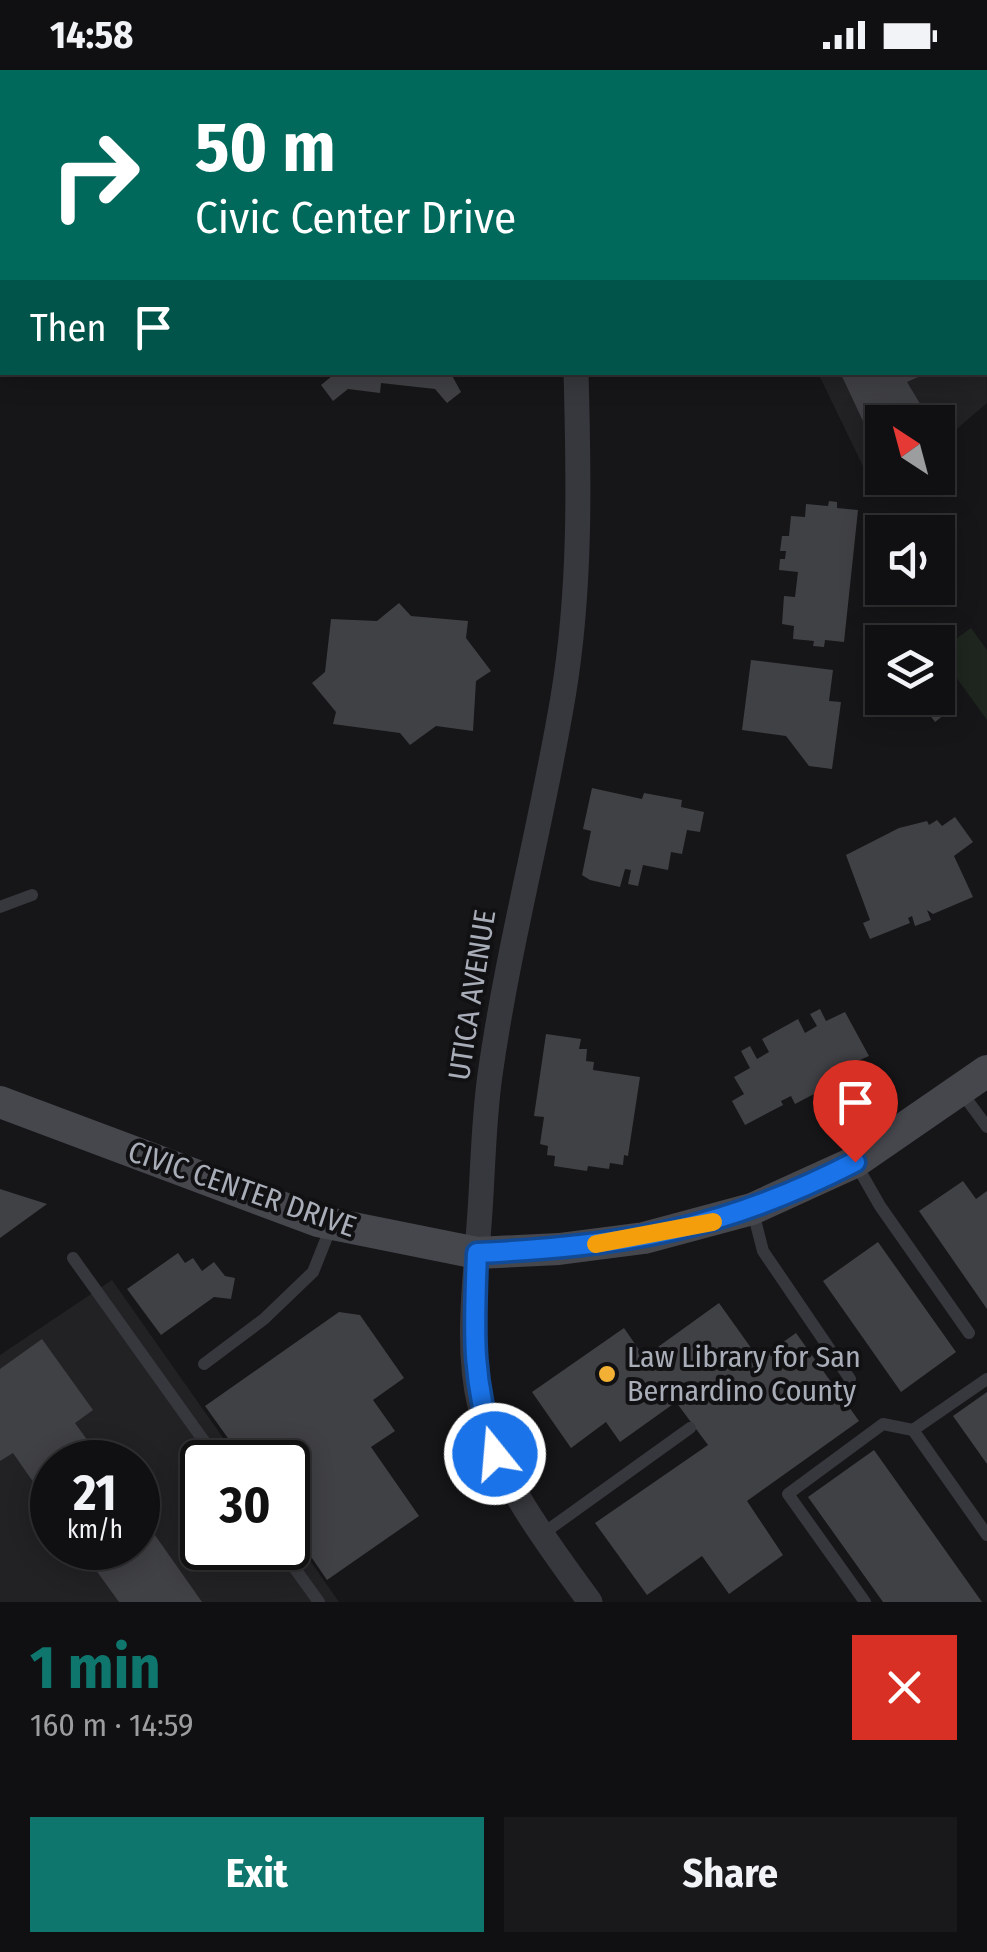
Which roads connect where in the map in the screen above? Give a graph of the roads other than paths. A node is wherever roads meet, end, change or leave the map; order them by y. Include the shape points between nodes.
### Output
1 (576, 375) edge
2 (32, 895) dead end
3 (0, 907) edge
4 (974, 1081) edge
5 (0, 1102) edge
6 (987, 1127) edge
7 (855, 1162) junction
8 (752, 1209) junction
9 (332, 1224) junction
10 (477, 1253) junction
11 (73, 1258) dead end
12 (969, 1333) dead end
13 (204, 1364) dead end
14 (850, 1379) dead end
15 (987, 1379) edge
16 (690, 1428) dead end
17 (913, 1430) junction
18 (203, 1440) edge
19 (541, 1534) junction
20 (987, 1535) edge
21 (296, 1570) edge
22 (319, 1602) edge
23 (590, 1602) edge
24 (865, 1602) edge

1 - 10 street, UTICA AVENUE via 572,630 489,1078
2 - 3 lane
4 - 6 lane
4 - 7 street, CIVIC CENTER DRIVE
5 - 9 street, CIVIC CENTER DRIVE
7 - 8 street, CIVIC CENTER DRIVE
7 - 12 lane
8 - 10 street, CIVIC CENTER DRIVE via 644,1238
8 - 14 lane via 764,1251
9 - 10 street, CIVIC CENTER DRIVE
9 - 13 lane via 313,1272
10 - 19 street, UTICA AVENUE via 473,1355 480,1404 495,1454
11 - 18 lane
15 - 17 lane
16 - 19 lane
17 - 20 lane
17 - 24 lane via 883,1424 788,1494
19 - 23 street, UTICA AVENUE
21 - 22 lane

